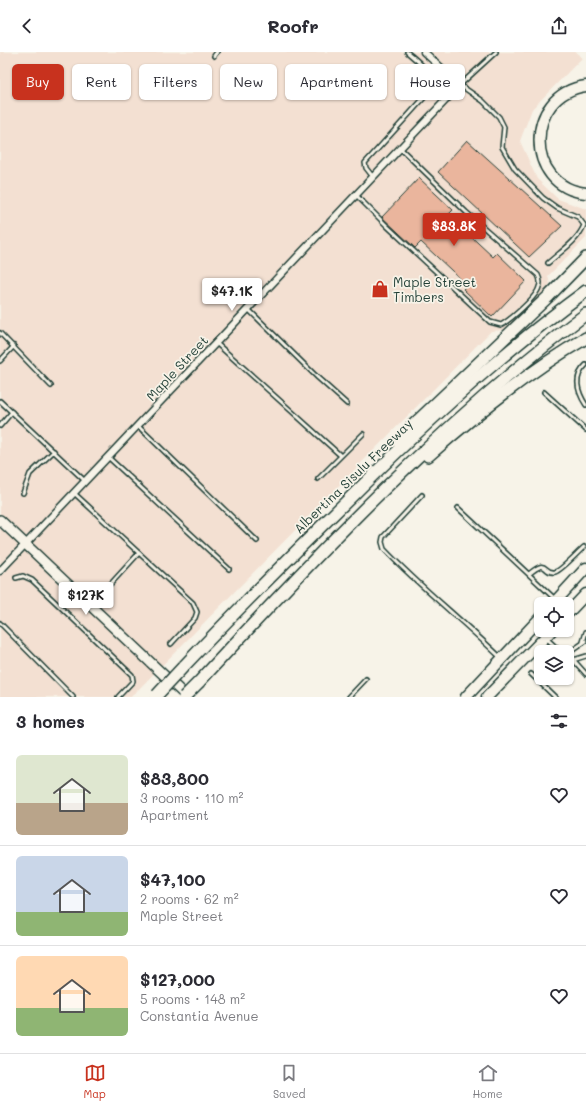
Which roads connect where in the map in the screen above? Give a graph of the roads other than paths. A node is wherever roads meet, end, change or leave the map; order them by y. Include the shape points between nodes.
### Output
1 (217, 52) edge
2 (407, 52) edge
3 (424, 52) edge
4 (496, 52) edge
5 (214, 56) dead end
6 (437, 64) edge
7 (465, 80) edge
8 (586, 86) edge
9 (465, 88) edge
10 (445, 100) edge
11 (400, 148) junction
12 (373, 177) junction
13 (586, 193) edge
14 (356, 195) junction
15 (586, 258) edge
16 (548, 263) dead end
17 (586, 291) edge
18 (248, 309) junction
19 (586, 314) edge
20 (0, 333) edge
21 (586, 338) edge
22 (216, 343) junction
23 (14, 346) junction
24 (0, 361) edge
25 (586, 365) edge
26 (51, 386) dead end
27 (544, 392) dead end
28 (0, 401) edge
29 (347, 404) dead end
30 (586, 405) edge
31 (12, 412) junction
32 (0, 426) edge
33 (138, 426) junction
34 (586, 430) edge
35 (363, 434) dead end
36 (54, 451) junction
37 (340, 455) junction
38 (393, 455) junction
39 (108, 457) junction
40 (398, 476) junction
41 (318, 480) dead end
42 (85, 481) junction
43 (24, 493) dead end
44 (74, 493) junction
45 (422, 495) dead end
46 (458, 508) dead end
47 (0, 520) edge
48 (258, 541) dead end
49 (26, 544) junction
50 (584, 547) dead end
51 (138, 553) junction
52 (586, 568) edge
53 (229, 569) dead end
54 (0, 571) edge
55 (529, 574) junction
56 (16, 578) dead end
57 (106, 589) dead end
58 (586, 594) edge
59 (550, 597) edge
60 (560, 597) edge
61 (574, 607) edge
62 (0, 623) edge
63 (534, 624) edge
64 (586, 632) edge
65 (545, 637) edge
66 (585, 641) edge
67 (171, 644) dead end
68 (574, 649) edge
69 (586, 656) edge
70 (502, 658) junction
71 (574, 660) edge
72 (574, 661) edge
73 (531, 674) dead end
74 (586, 674) edge
75 (366, 679) dead end
76 (156, 696) edge
77 (73, 697) edge
78 (118, 697) edge
79 (184, 697) edge
80 (188, 697) edge
81 (349, 697) edge
82 (466, 697) edge
83 (487, 697) edge
84 (555, 697) edge

1 - 5 lane
2 - 12 lane via 430,74 433,81 432,89 365,163
3 - 6 street
4 - 7 lane
8 - 13 main road via 574,89 553,103 545,114 538,142 543,162 554,178 571,190
9 - 16 lane via 499,117 504,127 502,147 515,169 543,198 557,208 574,214 584,225 581,232
10 - 11 street, Maple Street
11 - 12 street, Maple Street
11 - 14 lane via 466,212 538,275 539,289 520,310 501,325 490,322
12 - 14 street, Maple Street
14 - 18 street, Maple Street
15 - 38 highway via 410,428
17 - 38 highway, Albertina Sisulu Freeway via 475,380
18 - 22 street, Maple Street
18 - 29 lane
19 - 40 highway via 494,387
20 - 23 lane
21 - 40 highway via 512,387 424,459
22 - 33 street, Maple Street
22 - 37 lane
23 - 24 lane
23 - 26 lane
25 - 30 lane via 577,378 580,396
27 - 34 lane
28 - 31 lane
31 - 32 lane
31 - 36 lane
33 - 39 street, Maple Street
33 - 48 lane
35 - 37 lane
36 - 42 lane
36 - 43 lane via 30,474
37 - 41 lane
38 - 76 highway, Albertina Sisulu Freeway, bridge via 257,588
39 - 42 street, Maple Street
39 - 53 lane
40 - 79 highway, bridge via 271,603
42 - 44 street, Maple Street
44 - 49 street, Maple Street
44 - 51 lane
45 - 70 lane via 383,538 384,549 435,599
46 - 55 lane
47 - 49 street
49 - 54 street, Maple Street
49 - 80 street
50 - 55 lane via 558,571 552,571 542,565
51 - 57 lane
51 - 67 lane via 196,608 195,618
52 - 60 main road
55 - 59 lane
56 - 78 lane via 23,576 32,580 132,675 133,681
58 - 61 main road
62 - 77 lane
63 - 70 main road
64 - 66 lane
65 - 83 main road
66 - 68 lane
69 - 71 lane
70 - 82 main road
72 - 74 lane
73 - 84 lane
75 - 81 lane

